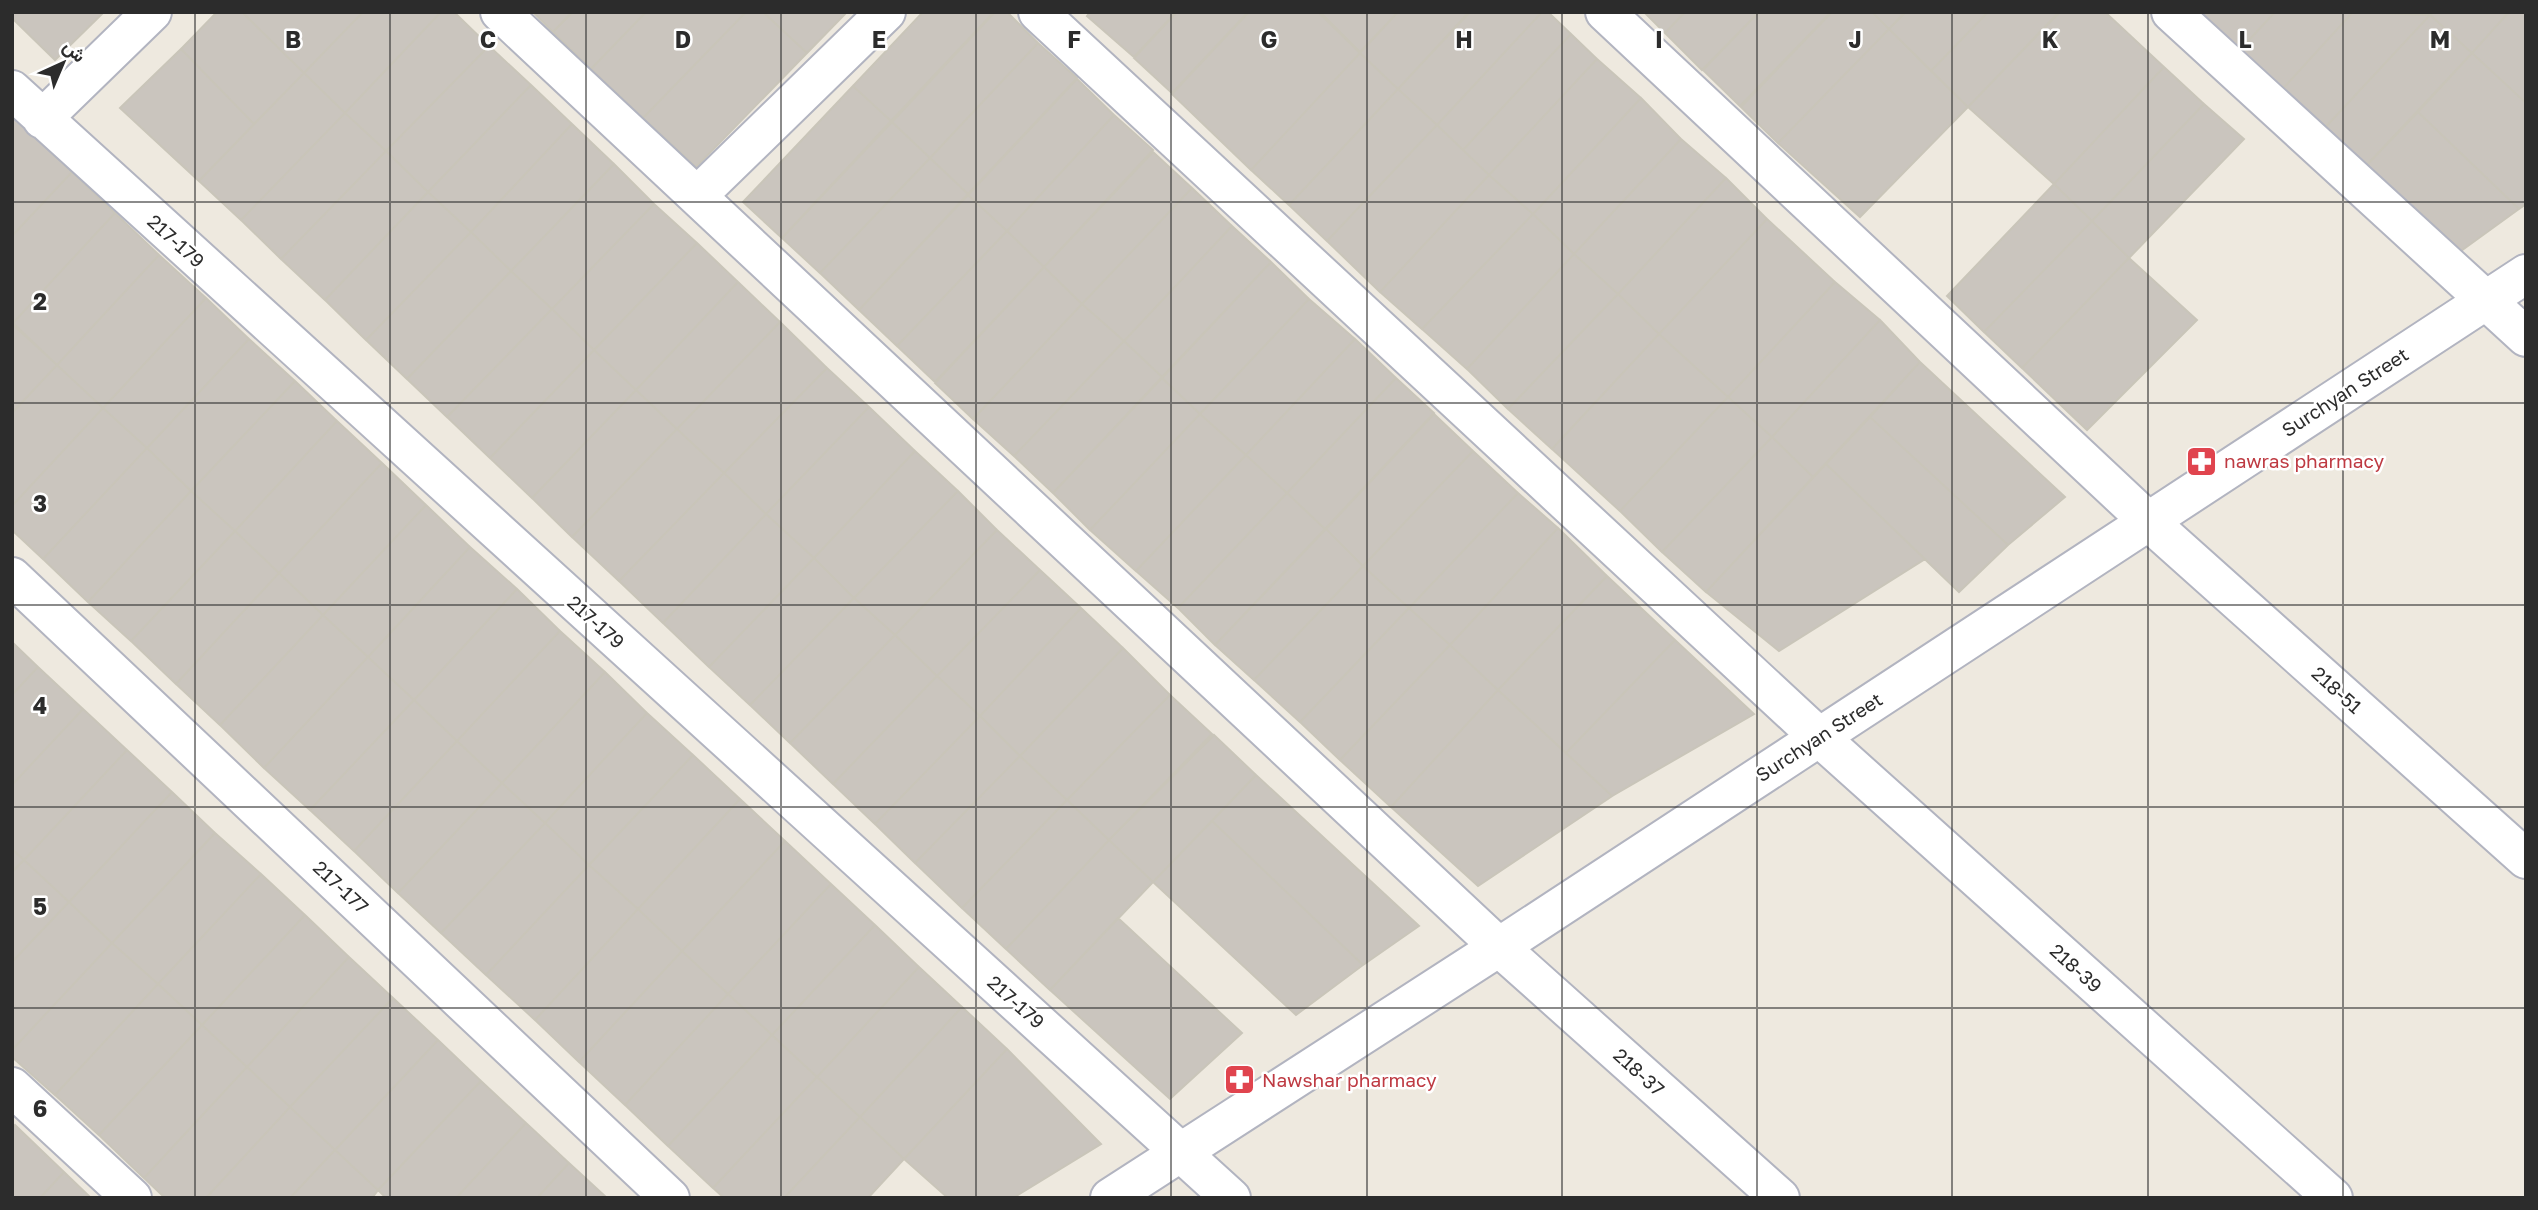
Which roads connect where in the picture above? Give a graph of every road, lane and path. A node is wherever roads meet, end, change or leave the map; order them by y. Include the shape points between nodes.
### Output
1 (152, 12) edge
2 (500, 12) edge
3 (886, 12) edge
4 (1038, 12) edge
5 (1605, 12) edge
6 (2171, 12) edge
7 (12, 90) edge
8 (42, 119) junction
9 (697, 196) junction
10 (2526, 274) edge
11 (2486, 299) junction
12 (2526, 337) edge
13 (2148, 521) junction
14 (12, 576) edge
15 (1819, 737) junction
16 (2526, 859) edge
17 (1499, 947) junction
18 (12, 1087) edge
19 (1181, 1152) junction
20 (132, 1198) edge
21 (670, 1198) edge
22 (1110, 1198) edge
23 (1231, 1198) edge
24 (1780, 1198) edge
25 (2333, 1198) edge

1 - 8 street
2 - 9 street, 218-37
3 - 9 street
4 - 15 street, 218-39
5 - 13 street, 218-51
6 - 11 street
7 - 8 street, 217-179
8 - 19 street, 217-179
9 - 17 street, 218-37
10 - 11 street, Surchyan Street
11 - 12 street
11 - 13 street, Surchyan Street
13 - 15 street, Surchyan Street
13 - 16 street, 218-51
14 - 21 street, 217-177
15 - 17 street, Surchyan Street
15 - 25 street, 218-39
17 - 19 street, Surchyan Street
17 - 24 street, 218-37
18 - 20 street
19 - 22 street, Surchyan Street
19 - 23 street, 217-179

